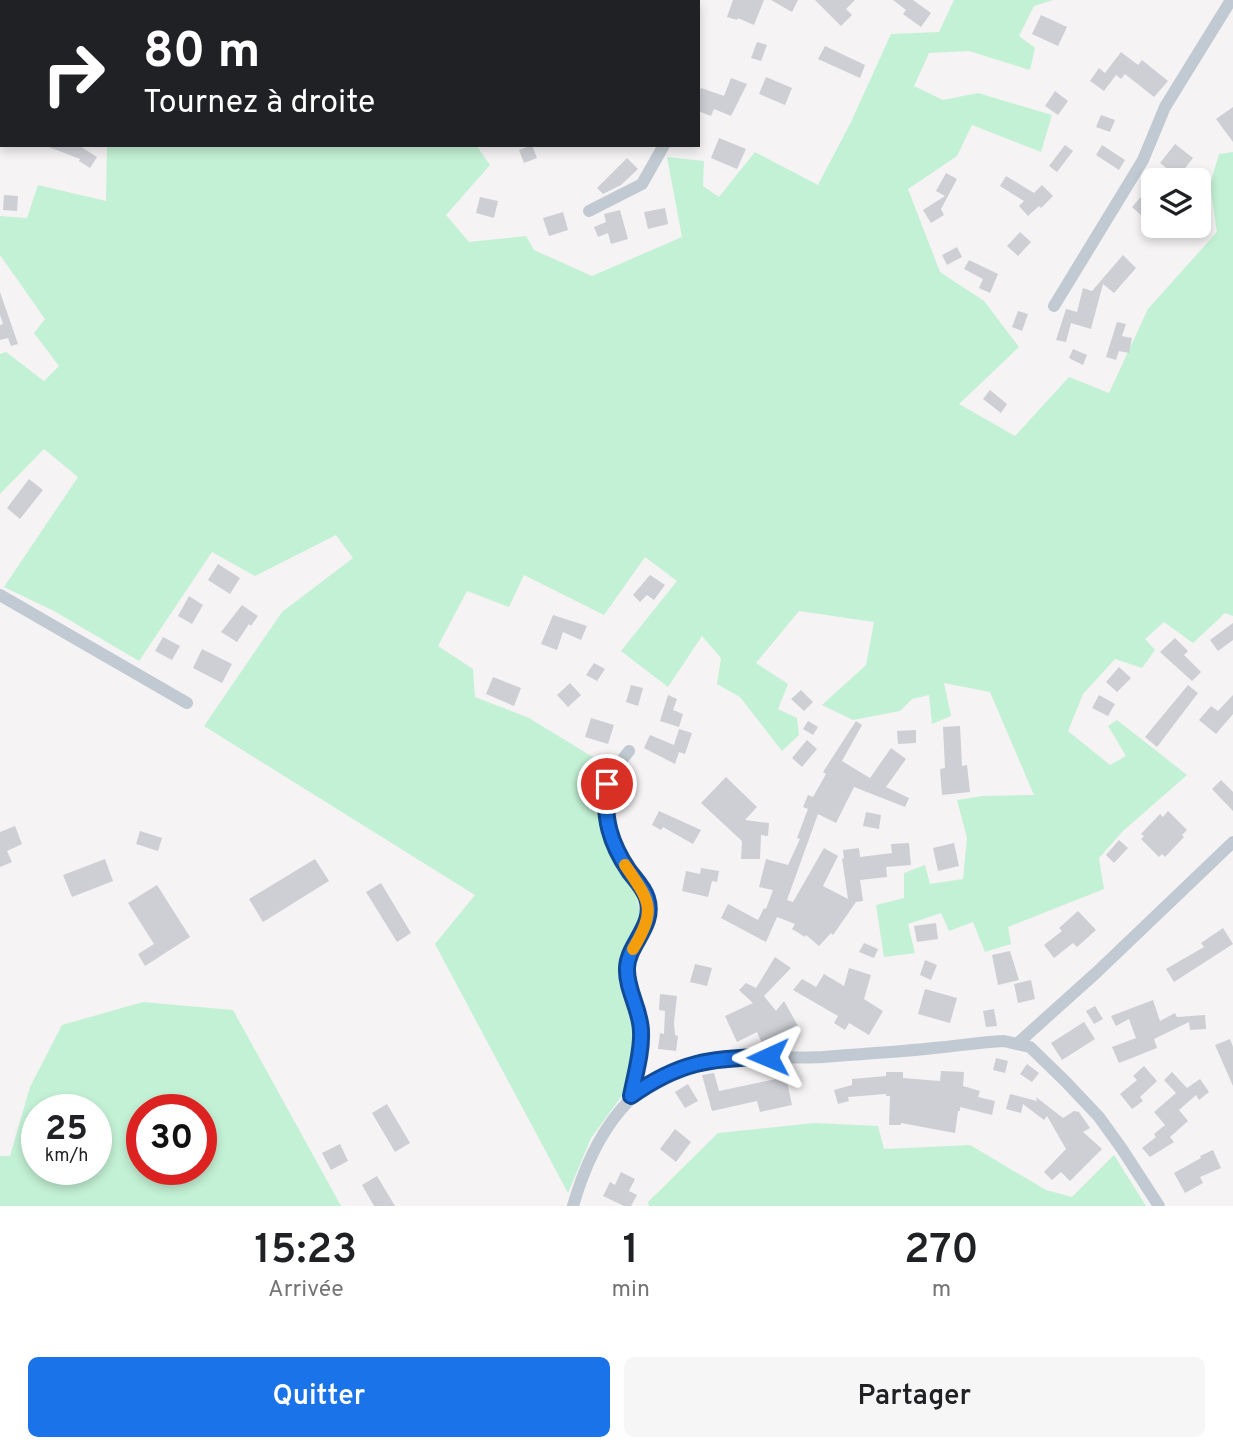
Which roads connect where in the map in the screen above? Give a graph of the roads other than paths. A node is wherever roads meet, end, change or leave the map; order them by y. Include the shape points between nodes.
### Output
1 (1231, 0) edge
2 (663, 147) edge
3 (589, 211) dead end
4 (1054, 306) dead end
5 (0, 595) edge
6 (187, 703) dead end
7 (629, 751) dead end
8 (1233, 842) edge
9 (1018, 1043) junction
10 (631, 1096) junction
11 (573, 1206) edge
12 (1159, 1206) edge

1 - 4 street via 1165,107 1143,160
2 - 3 street via 642,184
5 - 6 street
7 - 10 street via 607,784 605,800 608,831 646,896 649,910 627,967 642,1032
8 - 9 street
9 - 10 street via 709,1060 657,1077
9 - 12 street via 1041,1056 1099,1117
10 - 11 street via 596,1148

